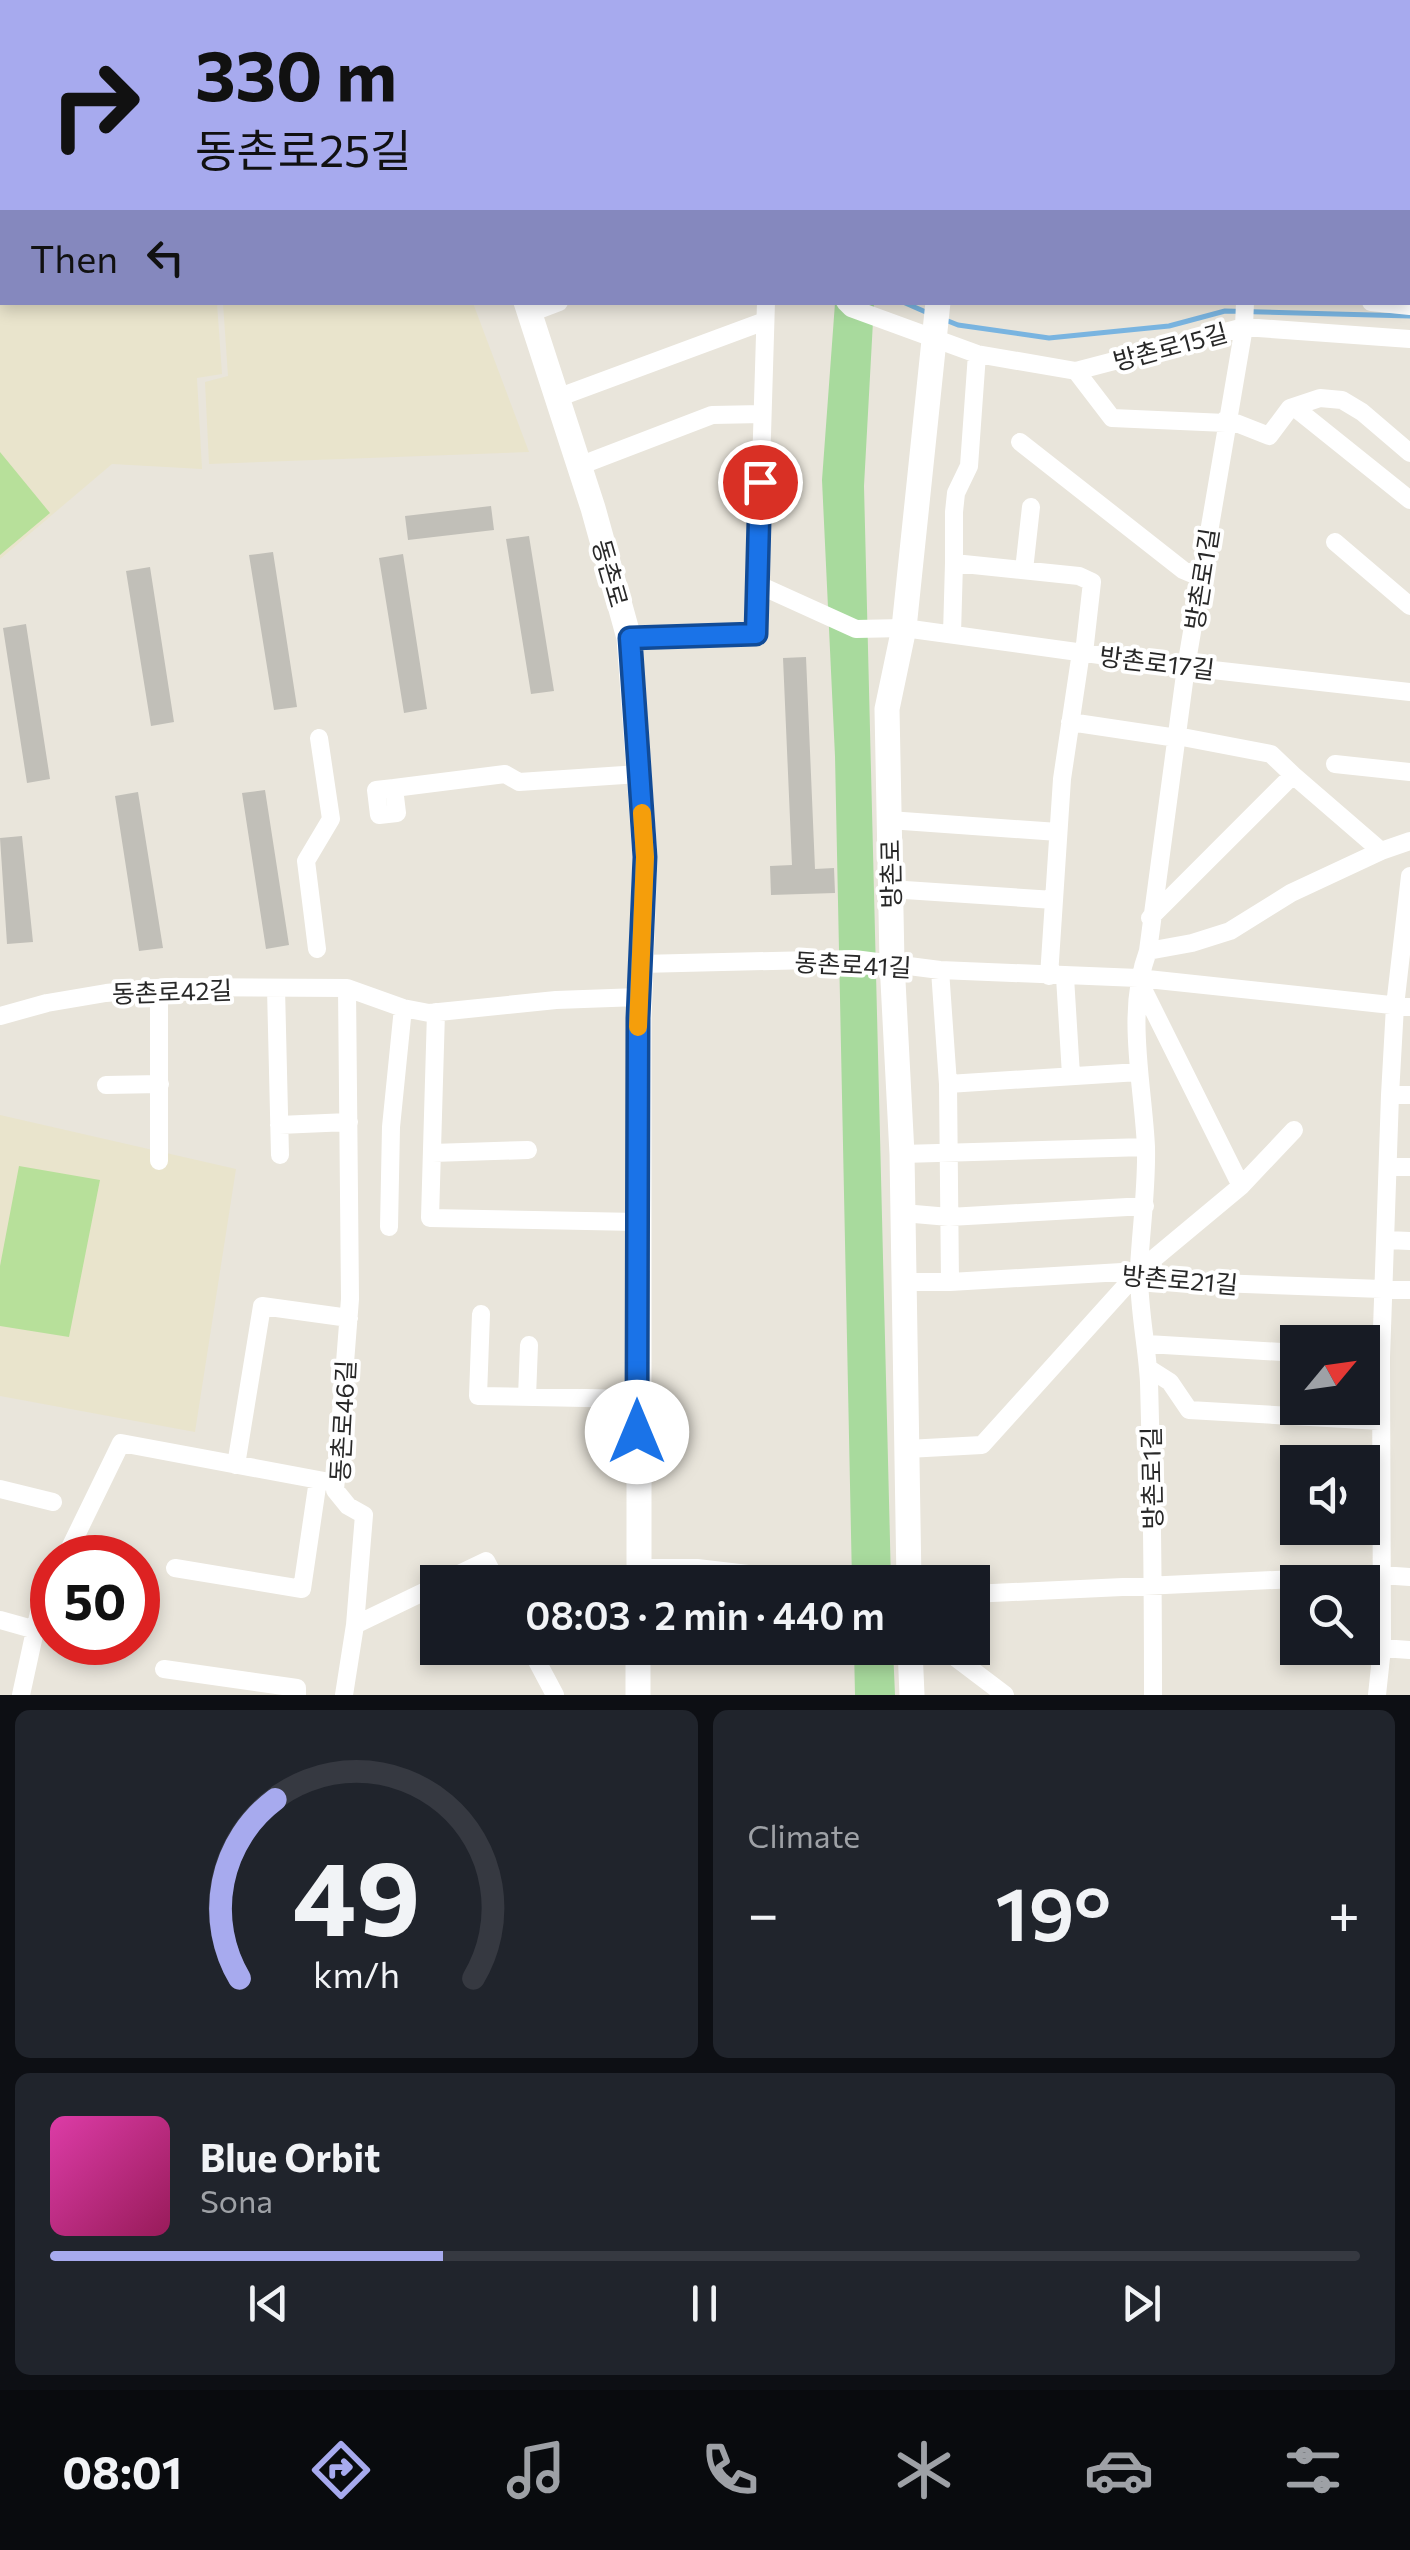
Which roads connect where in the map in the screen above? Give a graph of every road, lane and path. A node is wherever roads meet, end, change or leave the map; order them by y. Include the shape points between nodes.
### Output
1 (852, 305) edge
2 (938, 305) edge
3 (1245, 305) edge
4 (528, 308) edge
5 (766, 312) edge
6 (1244, 327) junction
7 (934, 338) junction
8 (1410, 339) edge
9 (978, 354) junction
10 (1076, 370) junction
11 (557, 398) junction
12 (1294, 407) junction
13 (762, 414) junction
14 (1226, 421) junction
15 (1020, 442) dead end
16 (1410, 453) edge
17 (579, 466) junction
18 (1410, 500) edge
19 (1030, 507) dead end
20 (1335, 542) dead end
21 (954, 563) junction
22 (1024, 570) junction
23 (1202, 578) junction
24 (757, 584) junction
25 (1410, 606) edge
26 (904, 628) junction
27 (952, 634) junction
28 (630, 638) junction
29 (1082, 652) junction
30 (1186, 667) junction
31 (1410, 692) edge
32 (1070, 722) junction
33 (1177, 737) junction
34 (319, 738) dead end
35 (1334, 764) dead end
36 (1410, 772) edge
37 (639, 774) junction
38 (1294, 775) junction
39 (394, 788) dead end
40 (889, 820) junction
41 (1058, 832) junction
42 (1410, 841) edge
43 (1381, 851) junction
44 (1410, 876) edge
45 (890, 889) junction
46 (1054, 900) junction
47 (1150, 918) junction
48 (1406, 929) edge
49 (317, 949) dead end
50 (1148, 951) junction
51 (892, 962) junction
52 (640, 964) junction
53 (940, 970) junction
54 (1057, 977) junction
55 (1138, 978) junction
56 (159, 988) junction
57 (276, 988) junction
58 (348, 988) junction
59 (639, 997) junction
60 (1402, 1007) edge
61 (402, 1008) junction
62 (436, 1012) junction
63 (0, 1016) edge
64 (1139, 1072) junction
65 (1071, 1076) junction
66 (160, 1084) junction
67 (948, 1084) junction
68 (106, 1085) dead end
69 (1390, 1094) junction
70 (1410, 1095) edge
71 (348, 1122) junction
72 (279, 1124) junction
73 (1294, 1130) dead end
74 (1146, 1146) junction
75 (528, 1150) dead end
76 (432, 1153) junction
77 (948, 1153) junction
78 (902, 1154) junction
79 (280, 1156) dead end
80 (159, 1161) dead end
81 (1389, 1166) junction
82 (1410, 1167) edge
83 (1241, 1186) junction
84 (1146, 1206) junction
85 (903, 1213) junction
86 (949, 1217) junction
87 (638, 1222) junction
88 (389, 1227) dead end
89 (1387, 1240) junction
90 (1410, 1241) edge
91 (1139, 1271) junction
92 (904, 1282) junction
93 (950, 1282) junction
94 (1386, 1290) junction
95 (1410, 1290) edge
96 (482, 1314) dead end
97 (348, 1318) junction
98 (1379, 1325) edge
99 (1147, 1344) junction
100 (529, 1345) dead end
101 (1280, 1352) edge
102 (1148, 1368) junction
103 (526, 1396) junction
104 (637, 1399) junction
105 (1280, 1415) edge
106 (1380, 1421) edge
107 (907, 1449) junction
108 (236, 1465) junction
109 (327, 1482) junction
110 (0, 1489) edge
111 (53, 1502) dead end
112 (76, 1535) edge
113 (639, 1565) edge
114 (909, 1565) edge
115 (175, 1568) dead end
116 (1382, 1575) junction
117 (1410, 1577) edge
118 (1152, 1587) junction
119 (990, 1593) edge
120 (420, 1594) edge
121 (0, 1620) edge
122 (354, 1625) junction
123 (30, 1628) edge
124 (1382, 1648) junction
125 (1410, 1650) edge
126 (30, 1656) edge
127 (539, 1665) edge
128 (636, 1665) edge
129 (911, 1665) edge
130 (965, 1665) edge
131 (164, 1669) dead end
132 (970, 1669) junction
133 (0, 1688) edge
134 (632, 1693) edge
135 (21, 1694) edge
136 (297, 1695) edge
137 (344, 1695) edge
138 (555, 1695) edge
139 (912, 1695) edge
140 (971, 1695) edge
141 (1005, 1695) edge
142 (1153, 1695) edge
143 (1378, 1695) edge

1 - 7 street, 방촌로15길
2 - 7 street, 방촌로
3 - 6 street, 방촌로1길
4 - 11 street, 동촌로
5 - 11 street
5 - 13 street
6 - 8 street, 방촌로15길
6 - 10 street, 방촌로15길
6 - 14 street, 방촌로1길
7 - 9 street, 방촌로15길
7 - 26 street, 방촌로
9 - 10 street, 방촌로15길
9 - 21 street via 969,466 956,493
10 - 14 street via 1112,418
11 - 17 street, 동촌로
12 - 14 street via 1270,436
12 - 16 street via 1320,398 1342,400
12 - 18 street
13 - 17 street via 712,415
13 - 24 street
14 - 23 street, 방촌로1길
15 - 23 street
17 - 28 street, 동촌로
19 - 22 street
20 - 25 street
21 - 22 street
21 - 27 street
22 - 29 street via 1092,582
23 - 30 street, 방촌로1길
24 - 26 street, 방촌로17길 via 856,629
24 - 28 street via 756,634
26 - 27 street, 방촌로17길
26 - 40 street, 방촌로 via 887,709
27 - 29 street, 방촌로17길
28 - 37 street, 동촌로
29 - 30 street, 방촌로17길
29 - 32 street
30 - 31 street, 방촌로17길
30 - 33 street, 방촌로1길
32 - 33 street
32 - 41 street
33 - 38 street via 1271,754
33 - 47 street, 방촌로1길
34 - 49 street via 331,818 306,860
35 - 36 street
37 - 39 street via 520,782 505,774
37 - 52 street, 동촌로 via 645,857
38 - 43 street
38 - 47 street
40 - 41 street
40 - 45 street, 방촌로
41 - 46 street
42 - 43 street
43 - 50 street via 1291,893 1230,931
44 - 48 street
45 - 46 street
45 - 51 street, 방촌로
46 - 54 street
47 - 50 street, 방촌로1길
48 - 60 street
50 - 55 street, 방촌로1길
51 - 52 street, 동촌로41길
51 - 53 street, 동촌로41길
51 - 78 street, 방촌로
52 - 59 street, 동촌로
53 - 54 street, 동촌로41길
53 - 67 street
54 - 55 street, 동촌로41길
54 - 65 street
55 - 60 street, 동촌로41길
55 - 64 street, 방촌로1길
55 - 83 street
56 - 57 street, 동촌로42길
56 - 63 street, 동촌로42길
56 - 66 street
57 - 58 street, 동촌로42길
57 - 72 street
58 - 61 street, 동촌로42길
58 - 71 street
59 - 62 street, 동촌로42길
59 - 87 street, 동촌로
60 - 69 street
61 - 62 street, 동촌로42길
61 - 88 street
62 - 76 street
64 - 65 street
64 - 74 street, 방촌로1길
65 - 67 street
66 - 68 street
66 - 80 street
67 - 77 street
69 - 70 street
69 - 81 street
71 - 72 street
71 - 97 street, 동촌로46길
72 - 79 street
73 - 83 street
74 - 77 street
74 - 84 street, 방촌로1길
75 - 76 street
76 - 87 street via 430,1218
77 - 78 street
77 - 86 street
78 - 85 street, 방촌로
81 - 82 street
81 - 89 street
83 - 91 street
84 - 86 street
84 - 91 street, 방촌로1길
85 - 86 street
85 - 92 street, 방촌로
86 - 93 street
87 - 104 street, 동촌로
89 - 90 street
89 - 94 street
91 - 93 street, 방촌로21길
91 - 94 street, 방촌로21길 via 1190,1282
91 - 99 street, 방촌로1길
91 - 107 street via 982,1444
92 - 93 street, 방촌로21길
92 - 107 street, 방촌로
94 - 95 street, 방촌로21길
94 - 98 street
96 - 103 street via 478,1396
97 - 108 street via 262,1306
97 - 109 street, 동촌로46길
99 - 101 street
99 - 102 street, 방촌로1길
100 - 103 street
102 - 105 street, 방촌로1길 via 1170,1382 1189,1410
102 - 118 street, 방촌로1길
103 - 104 street
104 - 113 street, 동촌로
106 - 116 street
107 - 114 street, 방촌로
108 - 109 street
108 - 112 street via 121,1443
109 - 115 street via 302,1589
109 - 122 street, 동촌로46길 via 364,1515
110 - 111 street
116 - 117 street
116 - 118 street
116 - 124 street
118 - 119 street
118 - 142 street, 방촌로1길
120 - 122 street
121 - 123 street
122 - 137 street, 동촌로46길
124 - 125 street
124 - 143 street
126 - 135 street
127 - 138 street
128 - 134 street
129 - 139 street
130 - 132 street
131 - 136 street via 298,1688
132 - 140 street
132 - 141 street
133 - 135 street

